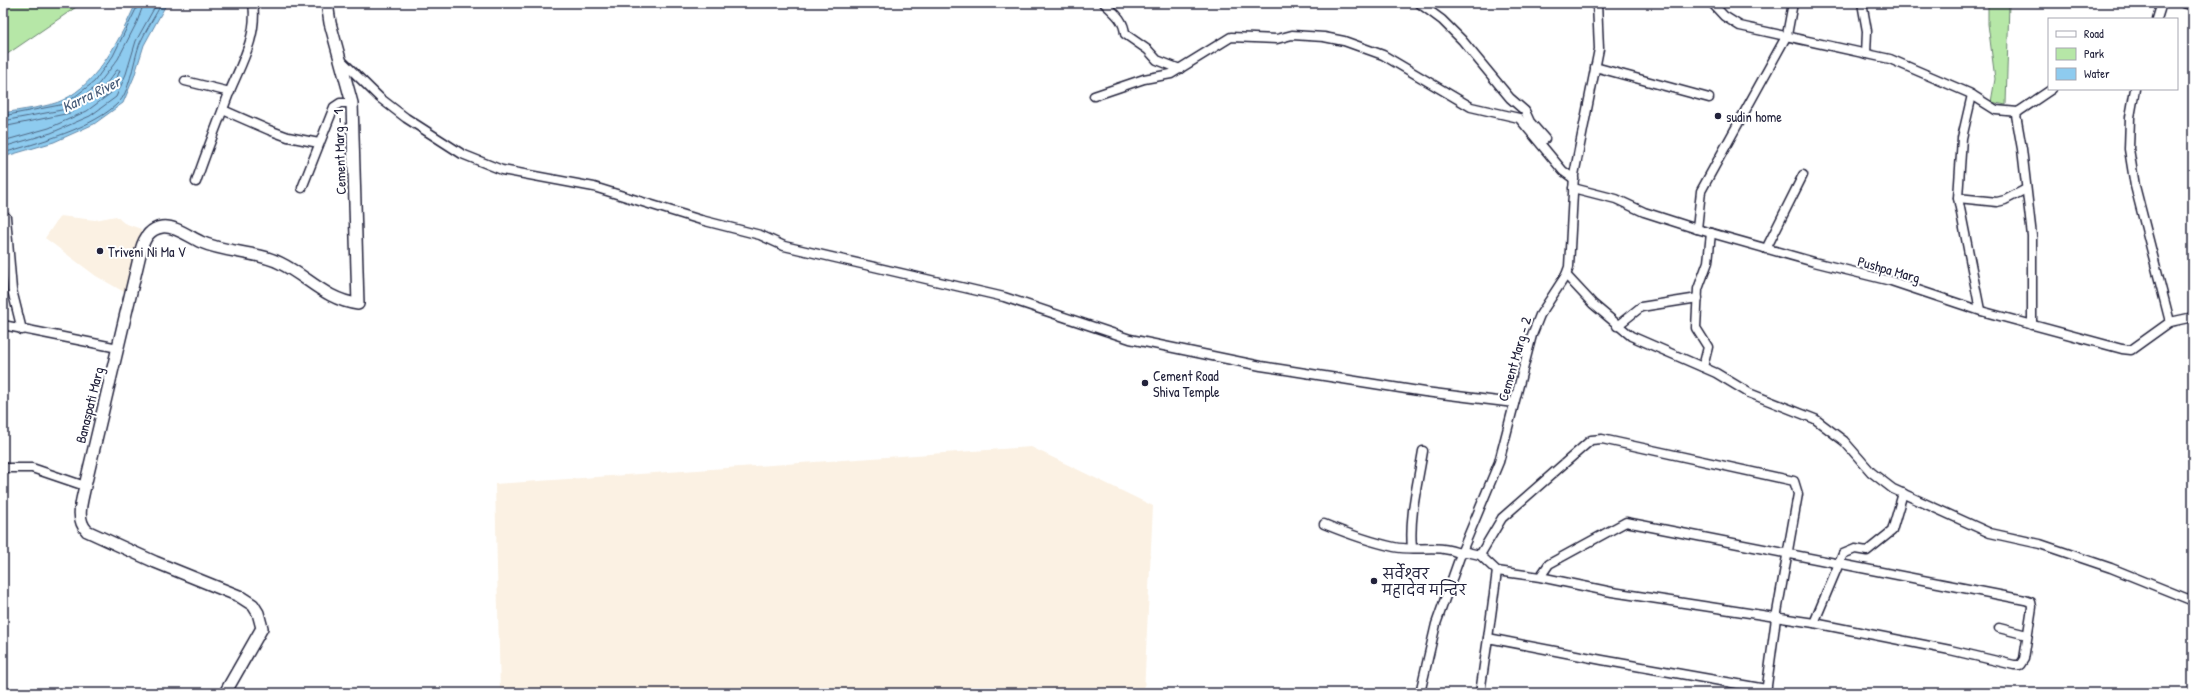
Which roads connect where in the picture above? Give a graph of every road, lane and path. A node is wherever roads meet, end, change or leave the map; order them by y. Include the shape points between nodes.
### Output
1 (253, 3) edge
2 (327, 3) edge
3 (1104, 3) edge
4 (1419, 3) edge
5 (1597, 3) edge
6 (1712, 3) edge
7 (1793, 3) edge
8 (1862, 3) edge
9 (2162, 3) edge
10 (2184, 3) edge
11 (2193, 6) edge
12 (2157, 18) edge
13 (1787, 35) junction
14 (1866, 54) junction
15 (340, 59) junction
16 (1595, 68) junction
17 (1180, 69) junction
18 (185, 81) dead end
19 (2051, 90) edge
20 (2135, 90) edge
21 (230, 92) junction
22 (1972, 95) junction
23 (1094, 96) dead end
24 (1709, 98) dead end
25 (352, 103) junction
26 (223, 110) junction
27 (2018, 112) junction
28 (319, 143) junction
29 (1549, 153) junction
30 (1803, 175) dead end
31 (1574, 179) junction
32 (196, 182) dead end
33 (302, 188) dead end
34 (1573, 188) junction
35 (2026, 189) junction
36 (1958, 198) junction
37 (6, 217) dead end
38 (1697, 229) junction
39 (1711, 233) junction
40 (1766, 249) junction
41 (1566, 275) junction
42 (1698, 298) junction
43 (358, 304) joint
44 (1980, 310) junction
45 (2193, 317) edge
46 (2170, 322) junction
47 (3, 325) edge
48 (2032, 325) junction
49 (1617, 326) junction
50 (22, 330) junction
51 (118, 348) junction
52 (1703, 367) junction
53 (1514, 403) junction
54 (1423, 451) dead end
55 (3, 468) edge
56 (85, 486) junction
57 (1903, 493) junction
58 (1324, 524) dead end
59 (1412, 548) junction
60 (1462, 552) junction
61 (1786, 554) junction
62 (1480, 555) junction
63 (1839, 563) junction
64 (1497, 570) junction
65 (1540, 577) junction
66 (2193, 601) edge
67 (1776, 618) junction
68 (1814, 623) junction
69 (1999, 628) dead end
70 (2027, 635) junction
71 (1488, 638) junction
72 (1766, 691) edge
73 (225, 693) edge
74 (1420, 693) edge
75 (1480, 693) edge

1 - 21 street via 254,15 249,50
2 - 15 street, Cement Marg - 1
3 - 17 street via 1124,24 1125,34 1148,50 1157,60
4 - 29 street via 1442,20 1462,40 1510,98 1525,111 1530,122 1548,143
5 - 16 street, Cement Marg - 2 via 1599,49
6 - 13 street via 1724,16 1740,26
7 - 13 street
8 - 14 street via 1867,31
9 - 12 street
10 - 11 street
13 - 14 street
13 - 38 street via 1701,191
14 - 22 street via 1890,59
15 - 25 street, Cement Marg - 1
15 - 53 street via 380,98 406,118 462,154 502,170 594,187 760,235 784,246 1004,297 1130,339 1261,366 1424,392
16 - 24 street
16 - 31 street, Cement Marg - 2
17 - 23 street via 1171,74 1144,79
17 - 29 street via 1230,37 1277,39 1292,35 1337,39 1383,55 1471,107 1519,118
18 - 21 street
19 - 27 street
20 - 46 street via 2130,117 2129,149 2134,186
21 - 26 street
22 - 27 street via 1996,110
22 - 36 street via 1962,138
25 - 28 street via 336,104
25 - 43 street, Cement Marg - 1
26 - 28 street via 275,132
26 - 32 street
27 - 35 street via 2016,115
28 - 33 street
29 - 31 street via 1563,171
30 - 40 street
31 - 34 street, Cement Marg - 2
34 - 38 street, Pushpa Marg via 1616,199 1644,212
34 - 41 street, Cement Marg - 2 via 1569,267
35 - 36 street via 1997,202
35 - 48 street via 2032,236
36 - 44 street
37 - 50 street via 12,290
38 - 39 street, Pushpa Marg
39 - 40 street, Pushpa Marg
39 - 42 street via 1708,262 1698,289
40 - 44 street, Pushpa Marg via 1891,281
41 - 49 street
41 - 53 street, Cement Marg - 2 via 1540,315 1532,335
42 - 49 street via 1641,307
42 - 52 street via 1696,328 1708,347
43 - 51 street, Banaspati Marg via 346,302 321,291 280,263 222,249 172,228 160,227 147,235 143,243
44 - 48 street, Pushpa Marg
45 - 46 street, Pushpa Marg
46 - 48 street, Pushpa Marg via 2131,350
47 - 50 street
49 - 52 street via 1631,336
50 - 51 street
51 - 56 street, Banaspati Marg
52 - 57 street via 1749,393 1815,419 1844,442 1871,472 1893,489
53 - 60 street, Cement Marg - 2 via 1499,462
54 - 59 street via 1412,516
55 - 56 street via 32,468
56 - 73 street, Banaspati Marg via 80,516 87,531 238,596 256,609 262,628
57 - 63 street via 1892,531 1867,551 1855,550 1843,554
57 - 66 street via 1990,533 2061,551
58 - 59 street via 1395,547
59 - 60 street via 1448,548
60 - 62 street
60 - 74 street, Cement Marg - 2 via 1436,624
61 - 62 street via 1798,494 1794,481 1602,439 1591,440 1502,518
61 - 63 street
61 - 65 street via 1626,522 1549,564
61 - 67 street
62 - 64 street
63 - 68 street
63 - 70 street via 2031,602
64 - 65 street
64 - 71 street
65 - 67 street via 1612,592
67 - 68 street
67 - 72 street
68 - 70 street via 2014,665 2020,665 2024,659
69 - 70 street
71 - 72 street
71 - 75 street

